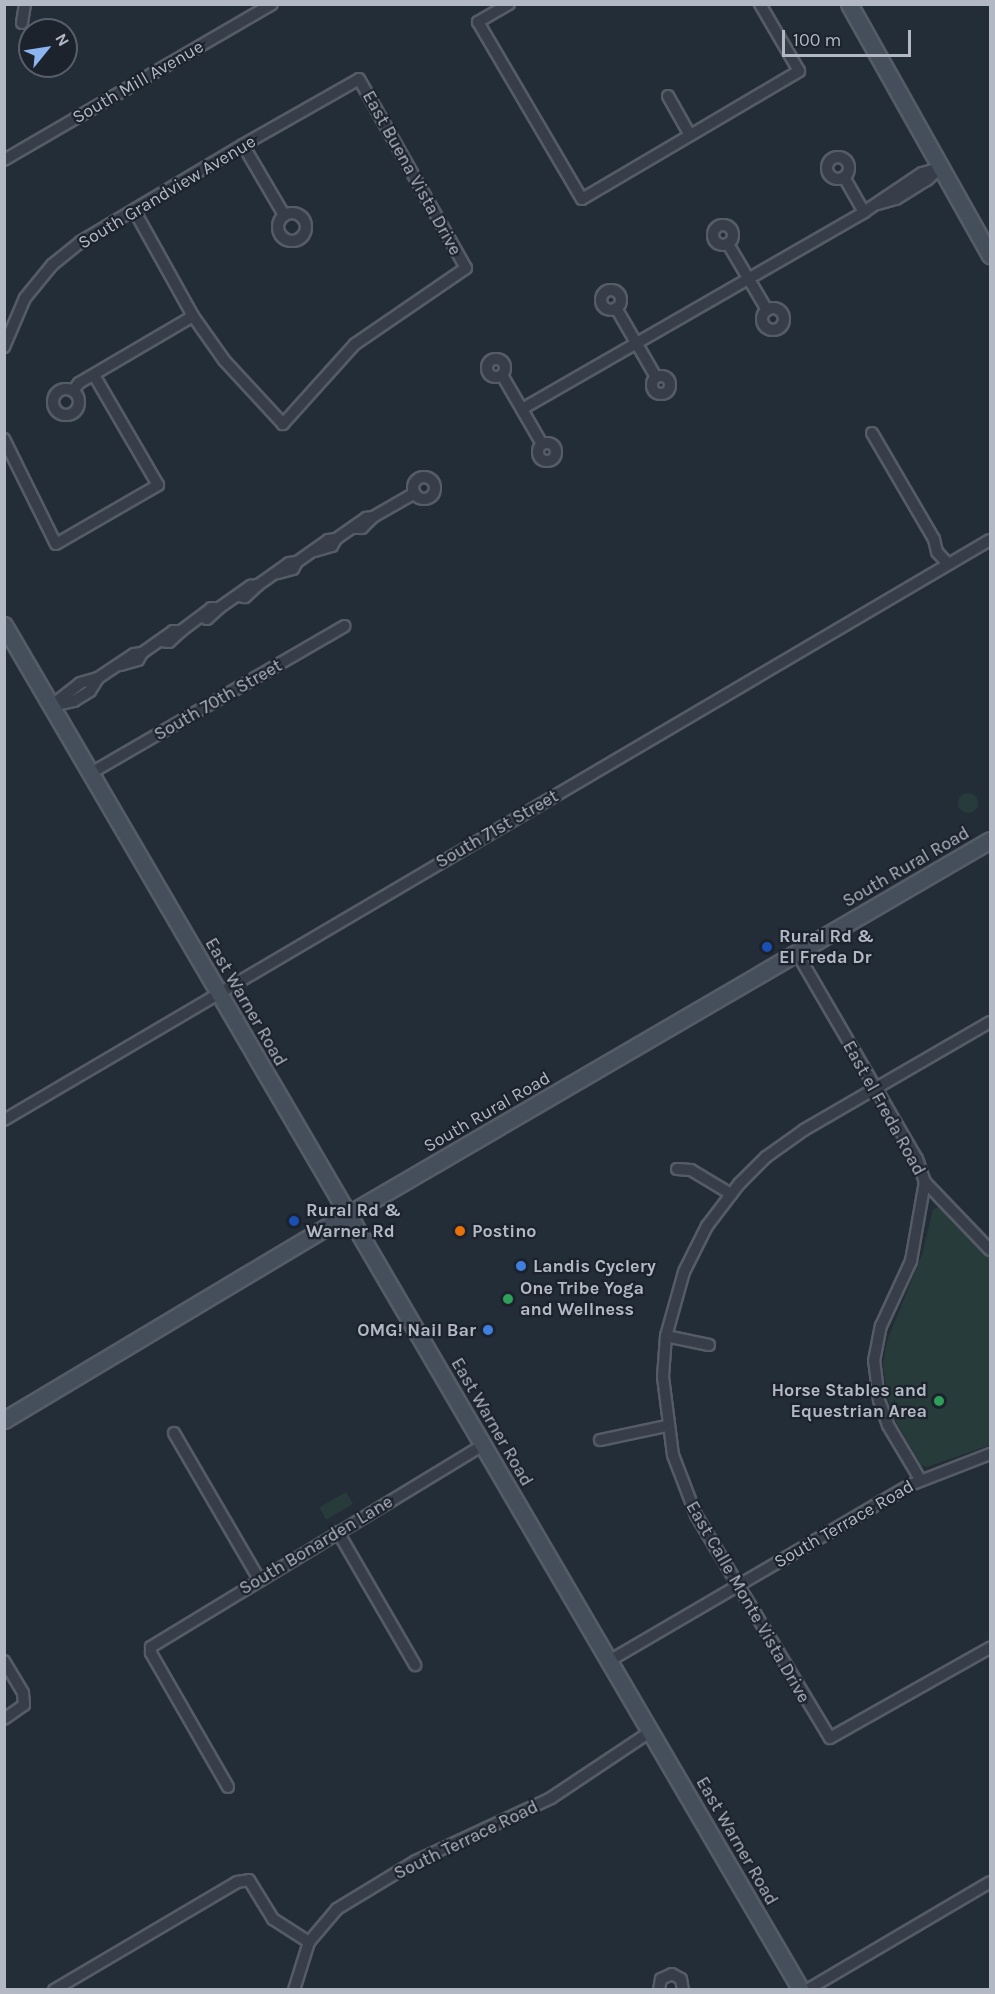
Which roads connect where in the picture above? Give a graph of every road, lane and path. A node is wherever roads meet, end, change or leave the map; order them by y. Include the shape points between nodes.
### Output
1 (272, 4) edge
2 (509, 4) edge
3 (760, 4) edge
4 (849, 4) edge
5 (359, 79) joint
6 (668, 96) dead end
7 (690, 135) junction
8 (243, 145) junction
9 (4, 160) edge
10 (940, 168) junction
11 (844, 177) dead end
12 (134, 210) junction
13 (864, 212) junction
14 (284, 215) dead end
15 (728, 244) dead end
16 (988, 247) edge
17 (748, 278) junction
18 (616, 308) dead end
19 (767, 310) dead end
20 (193, 316) junction
21 (5, 341) edge
22 (636, 342) junction
23 (94, 375) junction
24 (502, 375) dead end
25 (656, 377) dead end
26 (73, 391) dead end
27 (522, 409) junction
28 (872, 433) dead end
29 (4, 440) edge
30 (542, 444) dead end
31 (415, 493) dead end
32 (990, 540) edge
33 (948, 564) junction
34 (4, 625) edge
35 (345, 626) dead end
36 (51, 706) junction
37 (91, 773) junction
38 (990, 840) edge
39 (796, 953) junction
40 (218, 992) junction
41 (990, 1022) edge
42 (875, 1090) junction
43 (4, 1119) edge
44 (677, 1169) dead end
45 (925, 1182) junction
46 (731, 1194) junction
47 (347, 1215) junction
48 (990, 1250) edge
49 (666, 1336) junction
50 (709, 1345) dead end
51 (4, 1420) edge
52 (666, 1426) junction
53 (174, 1432) dead end
54 (600, 1440) dead end
55 (483, 1445) junction
56 (990, 1454) edge
57 (920, 1479) junction
58 (338, 1532) junction
59 (259, 1578) junction
60 (738, 1586) junction
61 (990, 1648) edge
62 (4, 1661) edge
63 (609, 1661) junction
64 (416, 1665) dead end
65 (4, 1719) edge
66 (650, 1732) junction
67 (228, 1787) dead end
68 (990, 1882) edge
69 (309, 1942) junction
70 (54, 1989) edge
71 (294, 1989) edge
72 (659, 1989) edge
73 (683, 1989) edge
74 (801, 1989) edge
75 (807, 1989) edge

1 - 9 street, South Mill Avenue
2 - 7 street via 478,22 582,199
3 - 7 street via 799,71
4 - 10 main road
5 - 8 street, South Grandview Avenue
5 - 20 street, East Buena Vista Drive via 466,268 355,344 283,424 224,360
6 - 7 street
8 - 12 street, South Grandview Avenue
8 - 14 street
10 - 13 street via 922,173
10 - 16 main road
11 - 13 street
12 - 20 street
12 - 21 street, South Grandview Avenue via 52,265 25,298
13 - 17 street
15 - 17 street
17 - 19 street
17 - 22 street
18 - 22 street
20 - 23 street
22 - 25 street
22 - 27 street
23 - 26 street
23 - 29 street via 158,485 56,544
24 - 27 street
27 - 30 street
28 - 33 street via 934,539 937,552
31 - 36 street via 373,517 362,528 354,528 336,539 332,546 297,562 293,569 278,573 245,597 239,596 219,608 215,615 202,617 169,642 161,641 138,660 84,681
32 - 33 street, South 71st Street
33 - 40 street, South 71st Street
34 - 36 main road, East Warner Road
35 - 37 street, South 70th Street
36 - 37 main road, East Warner Road
37 - 40 main road, East Warner Road
38 - 39 main road, South Rural Road
39 - 42 street, East el Freda Road
39 - 47 main road, South Rural Road
40 - 43 street, South 71st Street
40 - 47 main road, East Warner Road
41 - 42 street, East Calle Monte Vista Drive
42 - 45 street, East el Freda Road via 917,1159
42 - 46 street, East Calle Monte Vista Drive via 779,1147
44 - 46 street via 691,1170
45 - 48 street, East el Freda Road
45 - 57 street via 911,1261 881,1326 874,1361 879,1400 888,1425
46 - 49 street, East Calle Monte Vista Drive via 706,1226 684,1272
47 - 51 main road, South Rural Road
47 - 55 main road, East Warner Road
49 - 50 street
49 - 52 street, East Calle Monte Vista Drive
52 - 54 street
52 - 60 street, East Calle Monte Vista Drive via 687,1494
53 - 59 street
55 - 58 street, South Bonarden Lane
55 - 63 main road, East Warner Road
56 - 57 street, South Terrace Road
57 - 60 street, South Terrace Road
58 - 59 street, South Bonarden Lane
58 - 64 street
59 - 67 street, South Bonarden Lane via 151,1647
60 - 61 street, East Calle Monte Vista Drive via 830,1738
60 - 63 street, South Terrace Road
62 - 65 street via 23,1693 24,1705
63 - 66 main road, East Warner Road
66 - 69 street, South Terrace Road via 551,1798 417,1861 337,1909
66 - 74 main road, East Warner Road
68 - 75 street
69 - 70 street via 273,1919 249,1880 237,1882
69 - 71 street
72 - 73 street via 661,1979 672,1974 681,1979

